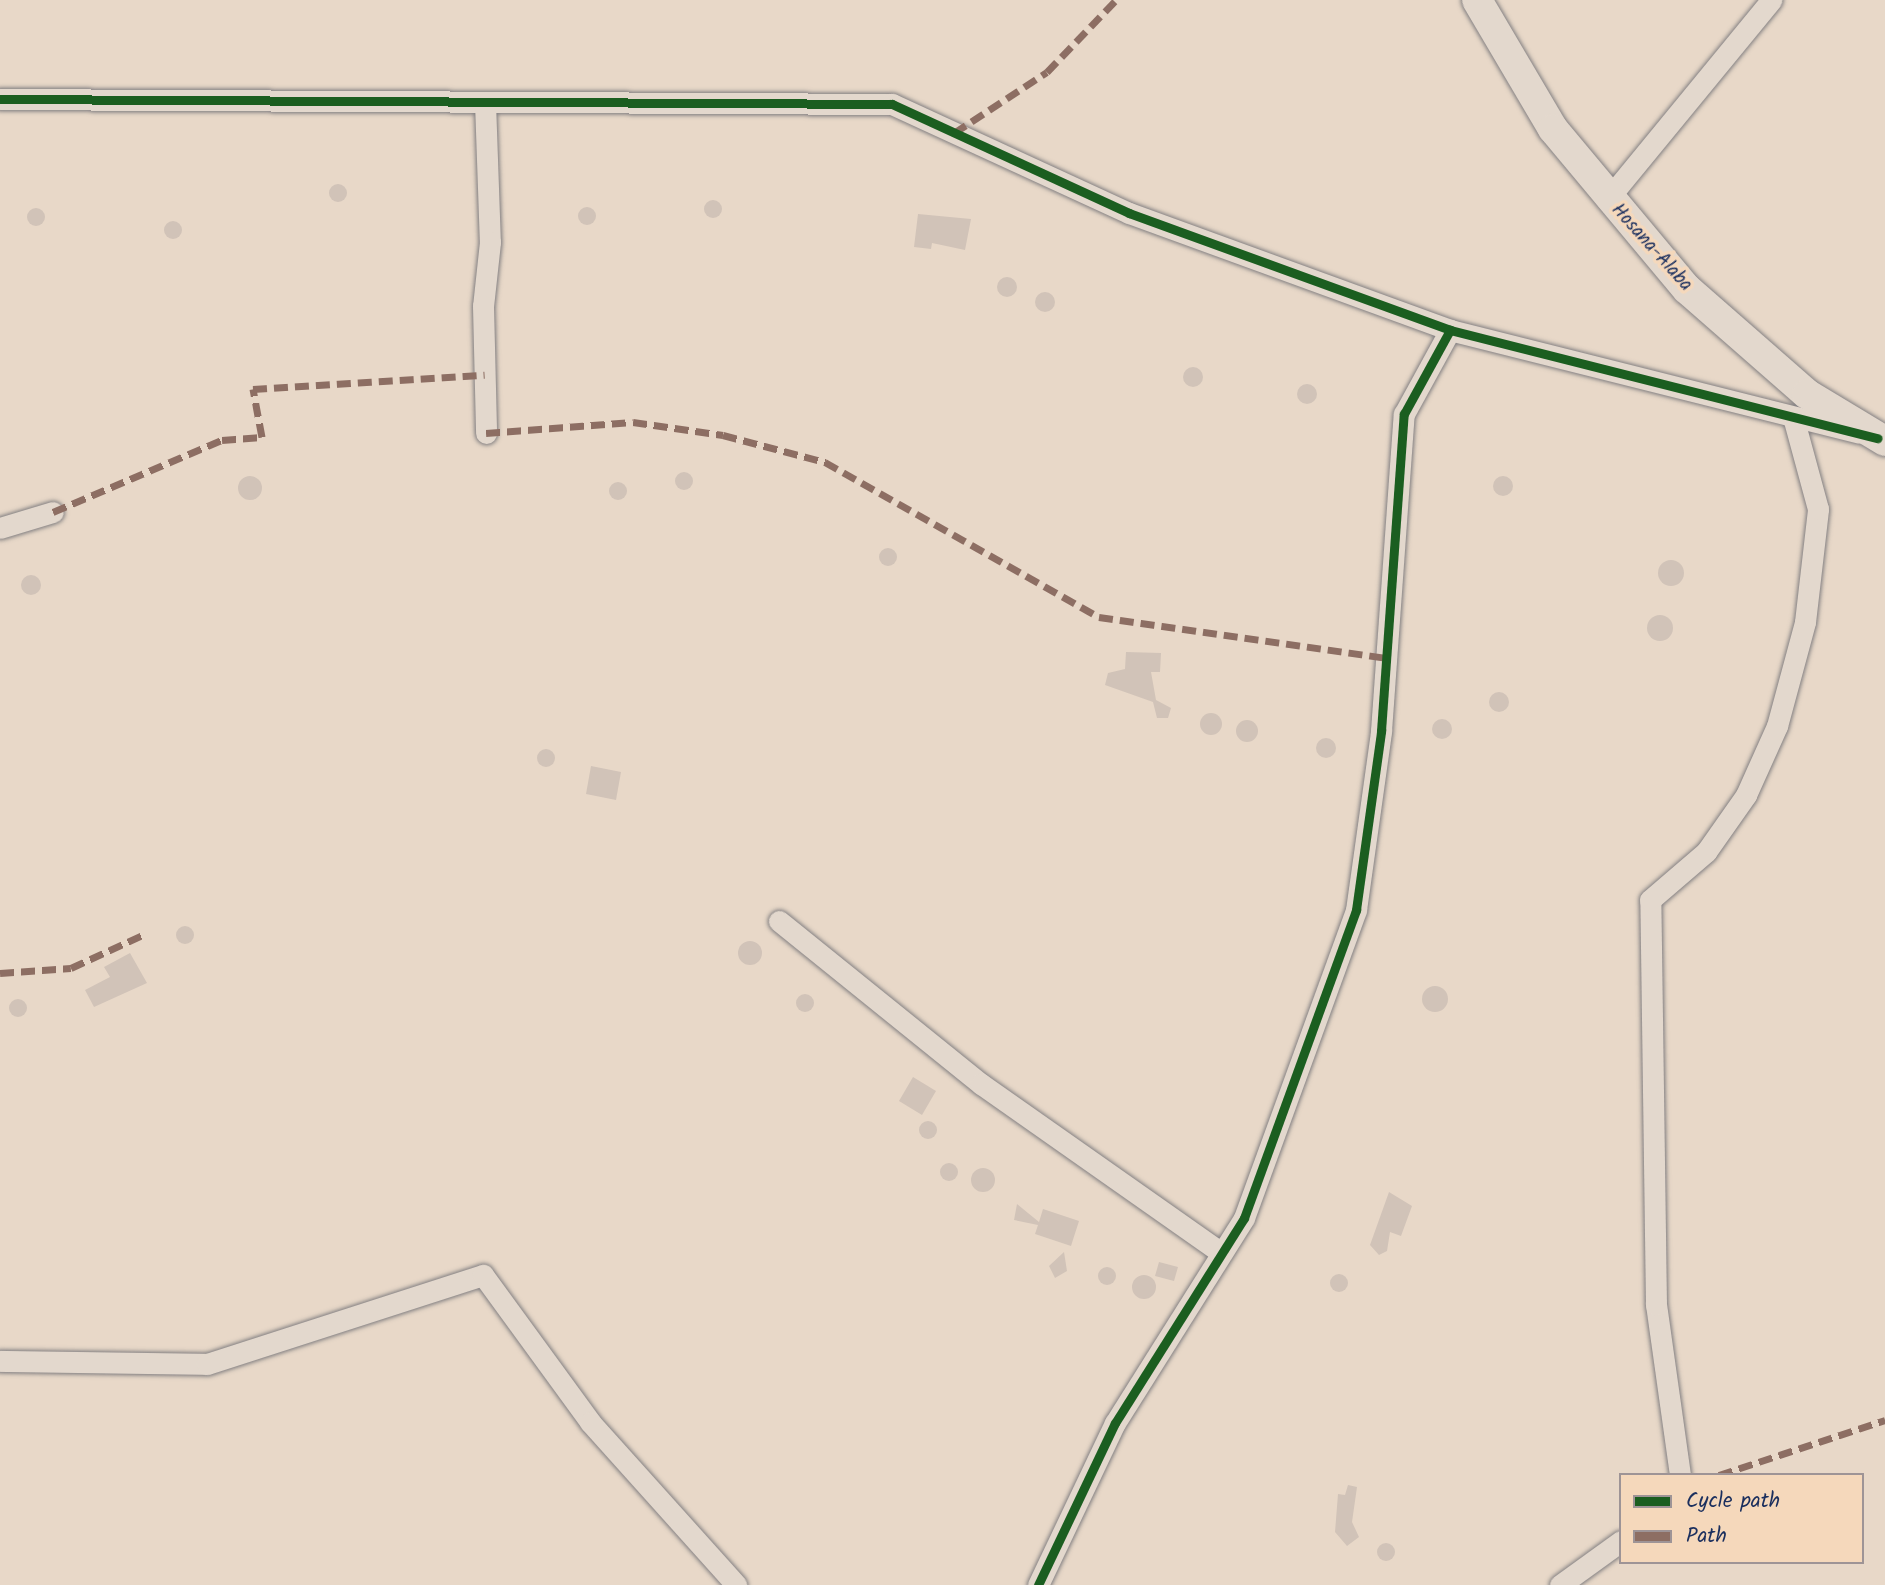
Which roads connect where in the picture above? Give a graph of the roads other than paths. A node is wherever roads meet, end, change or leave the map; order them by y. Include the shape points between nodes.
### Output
1 (1477, 0) edge
2 (1771, 0) edge
3 (0, 99) edge
4 (485, 102) junction
5 (1607, 200) junction
6 (1451, 330) junction
7 (1793, 416) junction
8 (486, 433) dead end
9 (1882, 439) edge
10 (53, 512) dead end
11 (0, 528) edge
12 (779, 921) dead end
13 (1220, 1252) junction
14 (0, 1361) edge
15 (1680, 1473) edge
16 (1619, 1542) edge
17 (736, 1585) edge
18 (1038, 1585) edge
19 (1560, 1585) edge

1 - 5 main road, Hosana-Alaba via 1553,130
2 - 5 street
3 - 4 street
4 - 6 street via 892,104 1129,213
4 - 8 street
5 - 9 main road, Hosana-Alaba via 1686,289 1807,394
6 - 7 street
6 - 13 street via 1404,414 1381,731 1356,910 1244,1218
7 - 9 street
7 - 15 street via 1818,509 1805,622 1777,726 1746,795 1706,852 1650,900 1656,1305
10 - 11 street
12 - 13 street via 981,1084
13 - 18 street via 1115,1423
14 - 17 street via 207,1364 483,1275 590,1422
16 - 19 street

